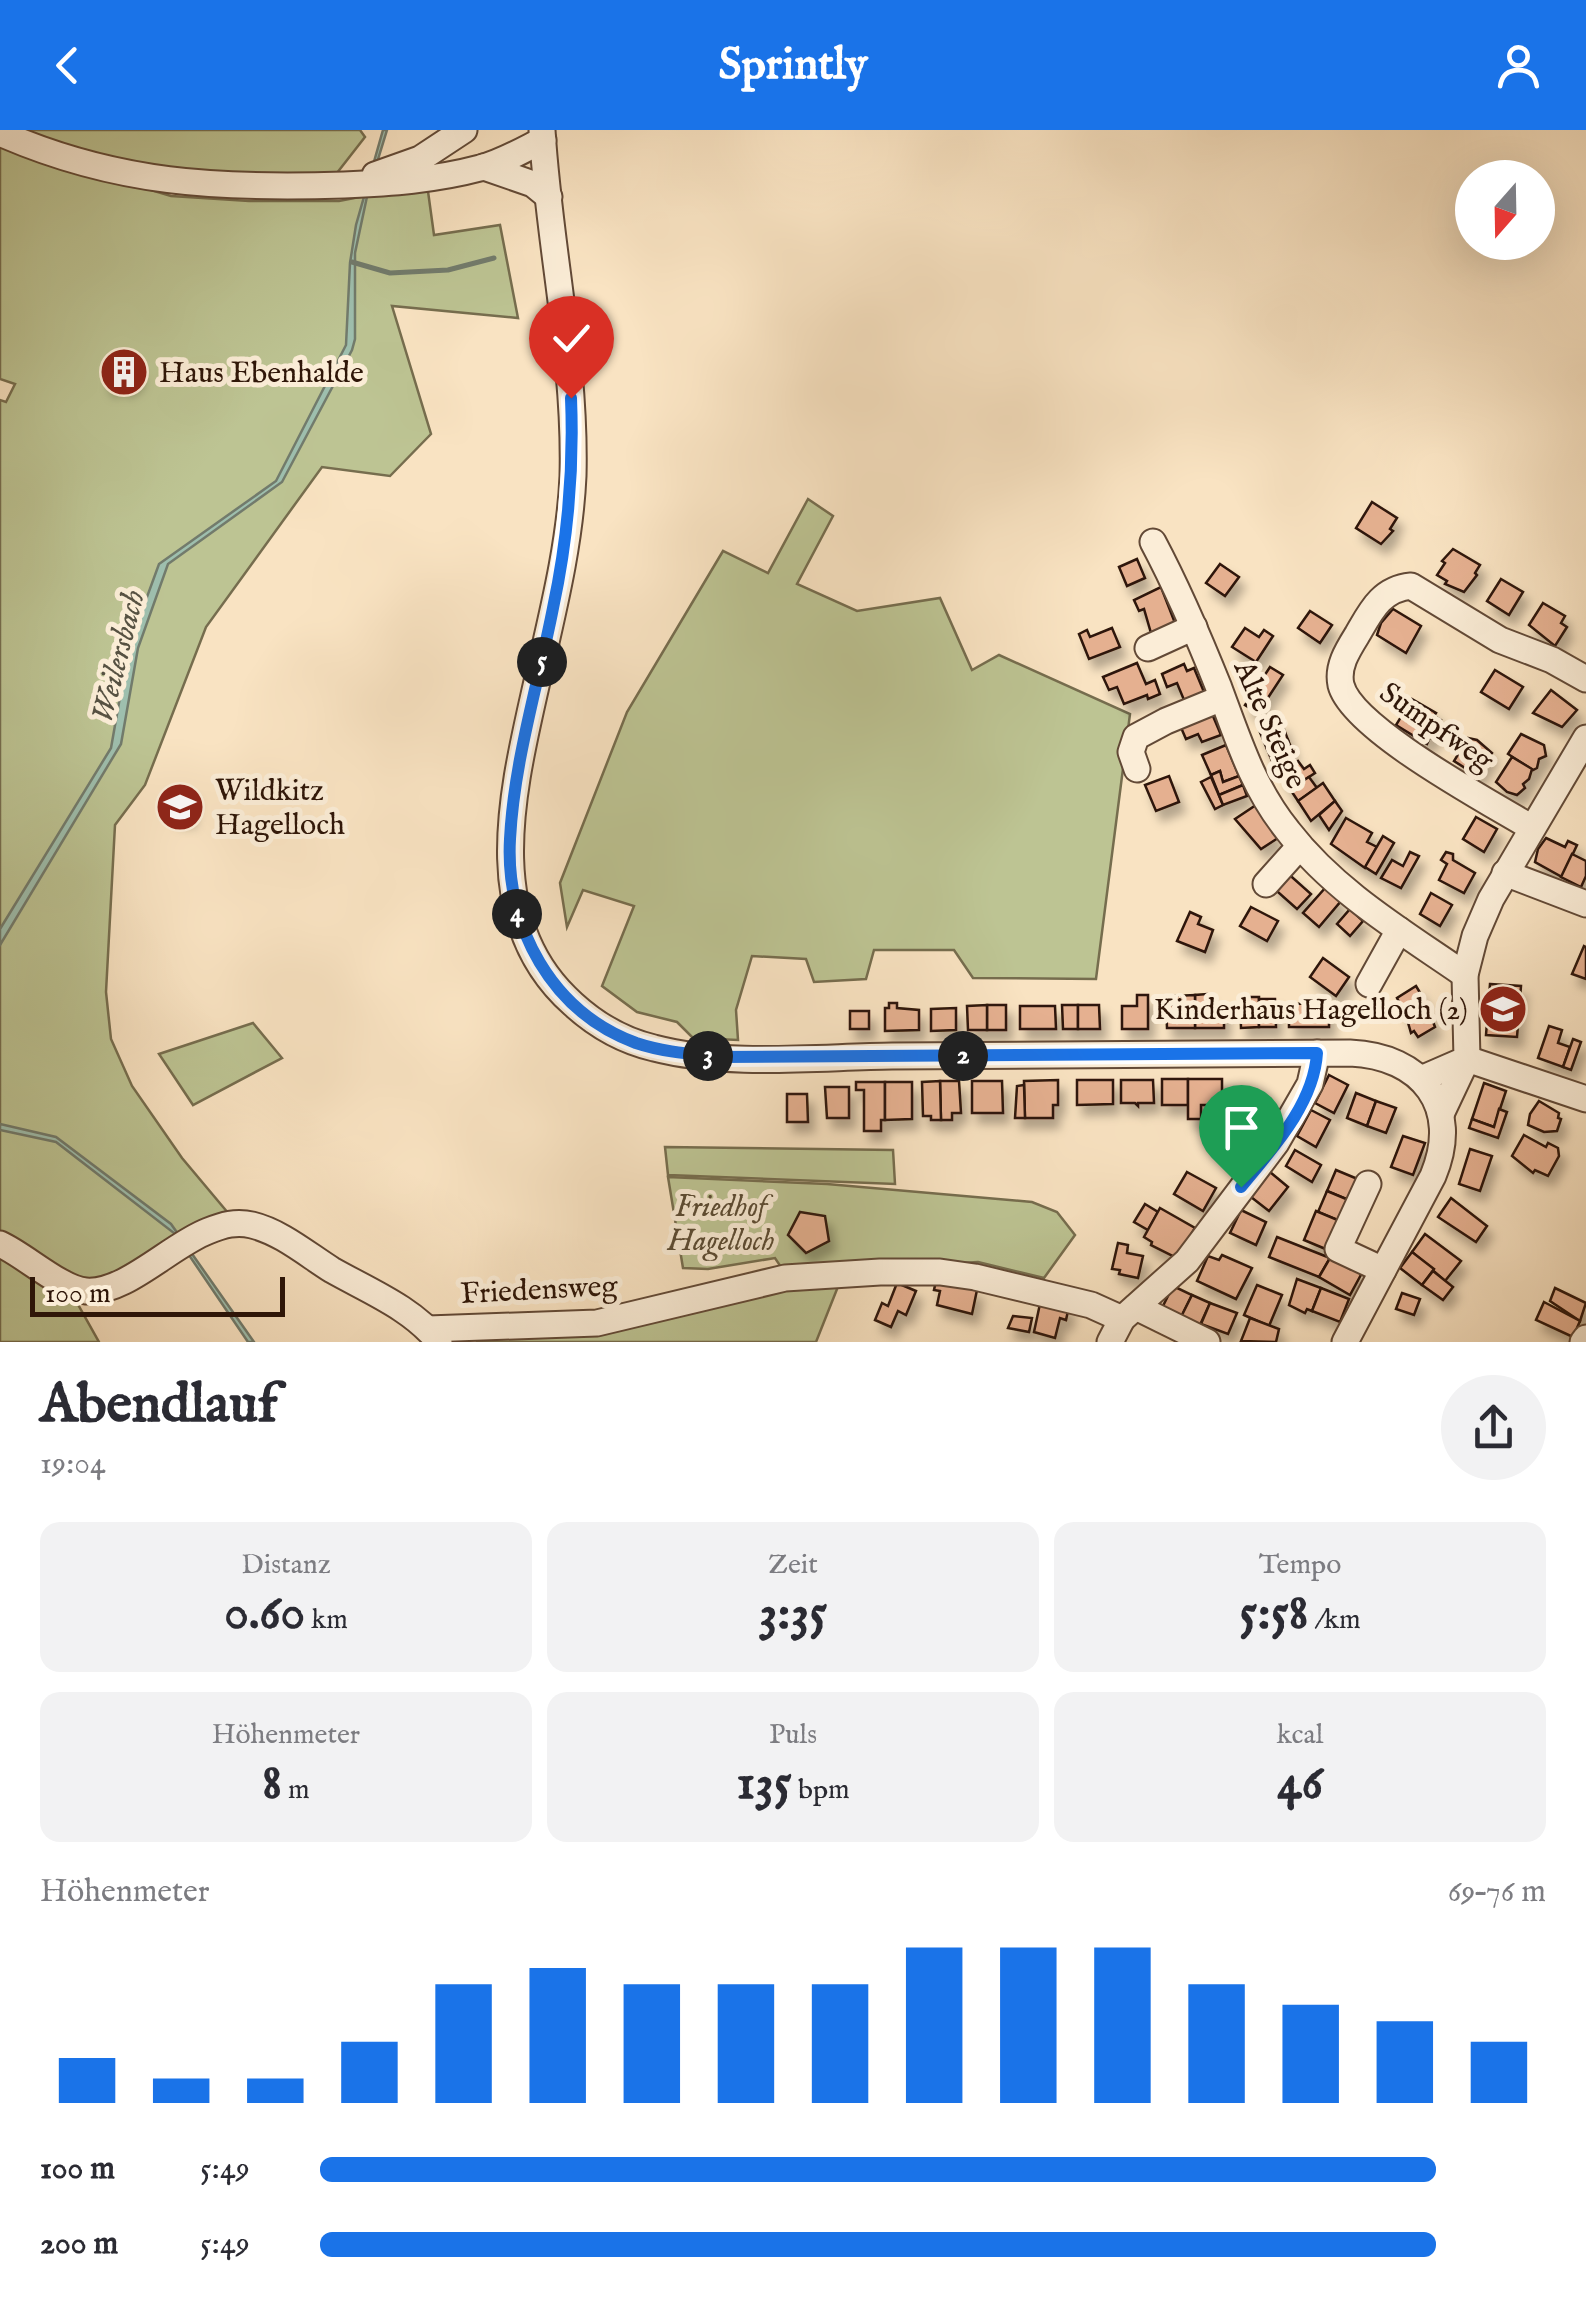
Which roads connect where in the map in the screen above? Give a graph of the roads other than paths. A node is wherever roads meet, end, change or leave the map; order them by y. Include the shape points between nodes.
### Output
1 (462, 130) edge
2 (0, 132) edge
3 (542, 135) edge
4 (484, 168) junction
5 (341, 185) junction
6 (549, 197) junction
7 (1153, 542) dead end
8 (1194, 628) junction
9 (1148, 648) dead end
10 (1586, 678) edge
11 (1222, 698) junction
12 (1586, 738) edge
13 (1137, 769) dead end
14 (1532, 828) junction
15 (1300, 846) junction
16 (1506, 873) junction
17 (1266, 884) dead end
18 (1586, 904) edge
19 (1398, 930) junction
20 (1465, 975) junction
21 (1369, 984) dead end
22 (1317, 1053) junction
23 (1468, 1059) junction
24 (1420, 1079) junction
25 (1586, 1099) edge
26 (1441, 1114) junction
27 (1368, 1184) dead end
28 (0, 1244) edge
29 (1383, 1270) junction
30 (1129, 1313) junction
31 (472, 1334) edge
32 (434, 1335) edge
33 (1110, 1342) edge
34 (1208, 1342) edge
35 (1345, 1342) edge

1 - 5 street via 420,159
2 - 5 street via 84,163 176,182
3 - 4 street
3 - 6 street
4 - 5 street via 397,184
4 - 6 street via 520,178
6 - 22 street via 568,354 572,482 510,842 524,932 558,990 589,1018 639,1044 718,1057
7 - 8 street, Alte Steige
8 - 9 street
8 - 11 street, Alte Steige
10 - 14 street, Sumpfweg via 1500,640 1411,586 1383,596 1344,657 1342,690 1373,726
11 - 13 street via 1136,738 1131,752
11 - 15 street, Alte Steige via 1251,774
12 - 14 street
14 - 16 street
15 - 17 street
15 - 19 street, Alte Steige
16 - 18 street
16 - 20 street via 1482,917
19 - 20 street, Alte Steige
19 - 21 street
20 - 23 street
22 - 24 street via 1376,1055
22 - 30 street via 1310,1084 1284,1132 1186,1262
23 - 24 street
23 - 25 street
23 - 26 street
24 - 26 street
26 - 29 street via 1438,1165
27 - 29 street via 1338,1249
28 - 32 street via 75,1289 99,1291 194,1236 249,1224
29 - 35 street
30 - 31 street, Friedensweg via 976,1277 880,1272 785,1278 597,1323
30 - 33 street
30 - 34 street, Friedensweg
31 - 32 street, Friedensweg

